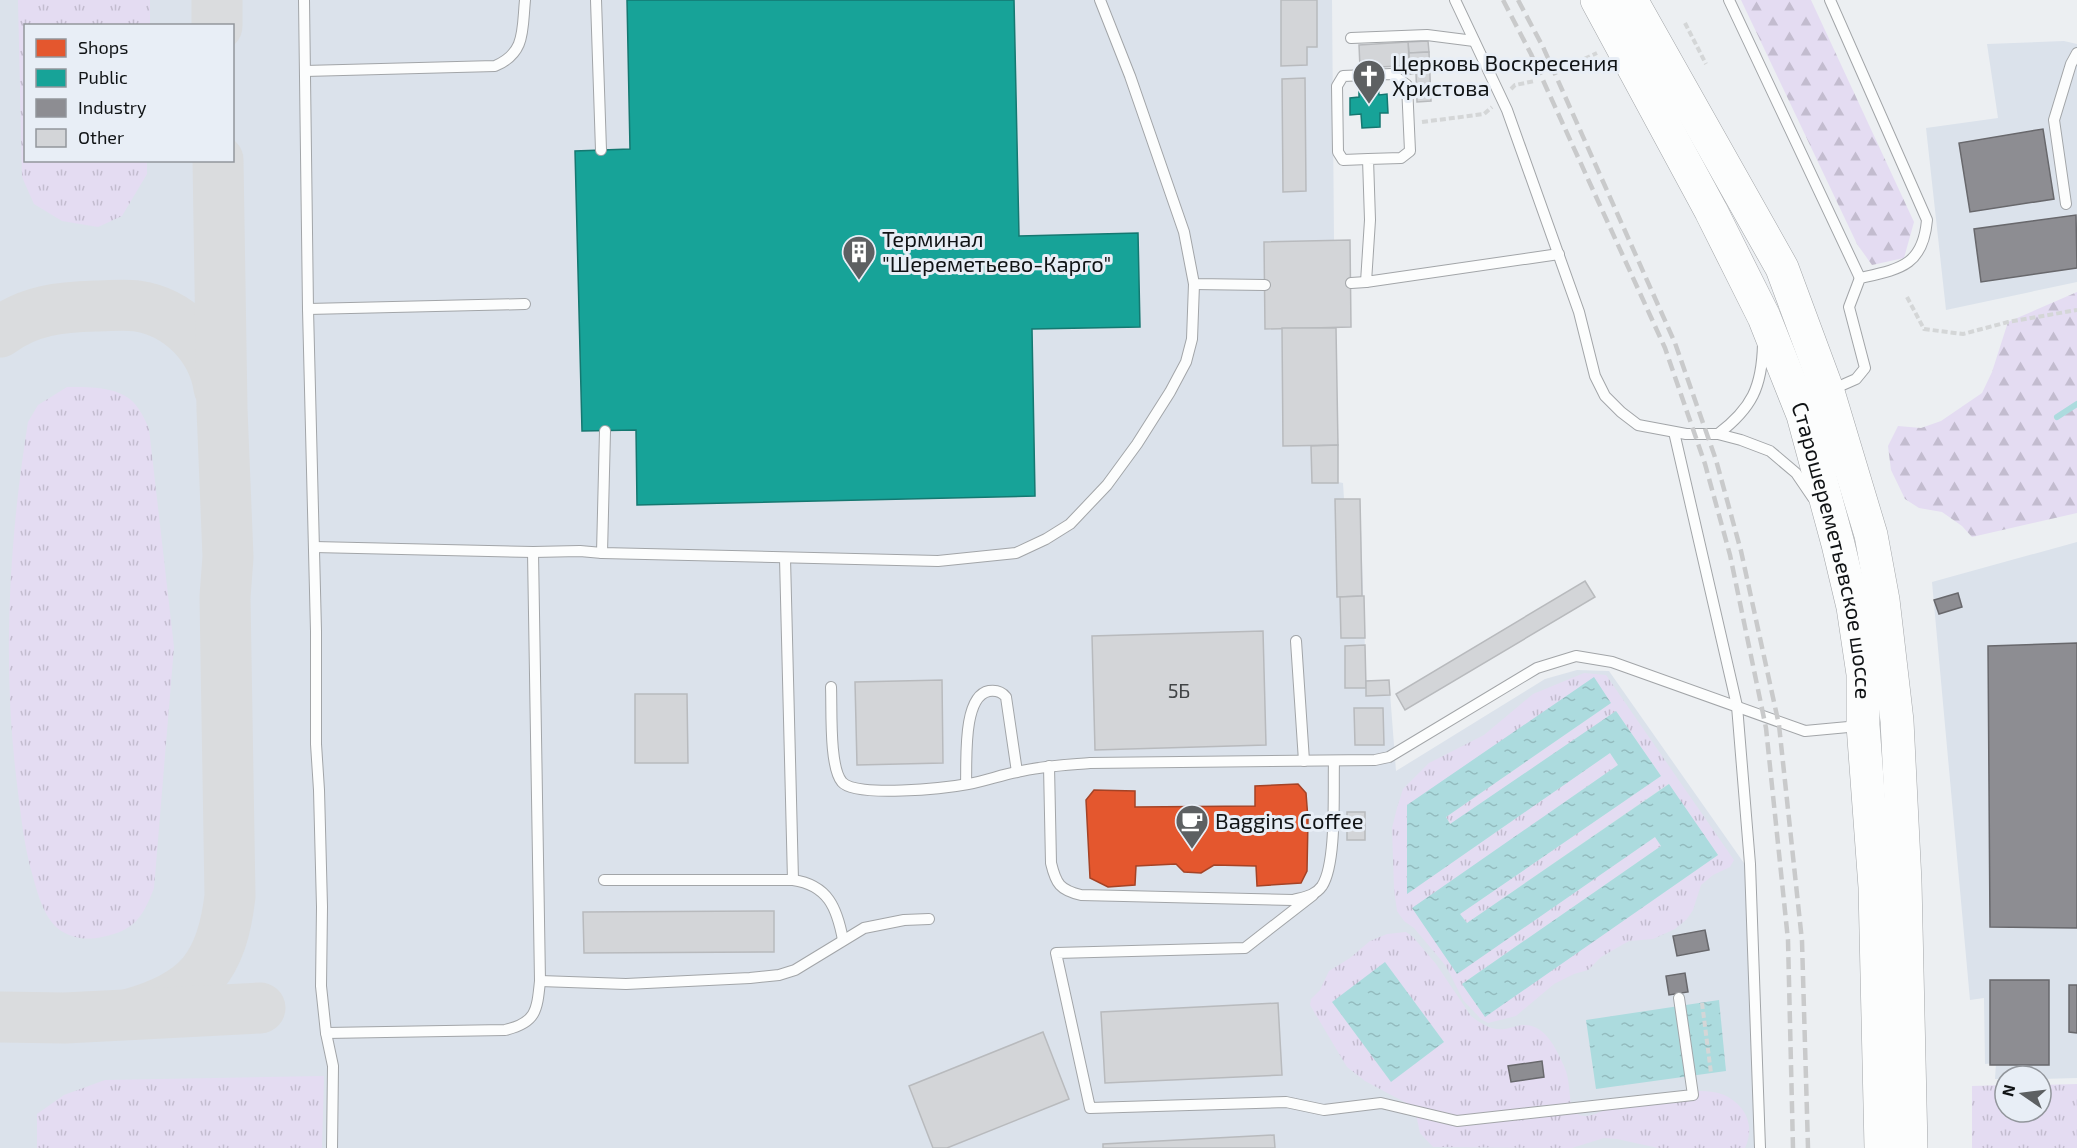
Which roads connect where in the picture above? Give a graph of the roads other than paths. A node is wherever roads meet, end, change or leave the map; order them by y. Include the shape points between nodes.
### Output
1 (304, 0) edge
2 (525, 0) edge
3 (596, 0) edge
4 (1100, 0) edge
5 (1455, 0) edge
6 (1597, 0) edge
7 (1631, 0) edge
8 (1729, 0) edge
9 (1830, 0) edge
10 (1351, 38) dead end
11 (1474, 41) junction
12 (2077, 53) edge
13 (305, 71) junction
14 (601, 150) dead end
15 (1368, 159) junction
16 (2066, 204) dead end
17 (1559, 254) junction
18 (1860, 278) junction
19 (1366, 282) junction
20 (1351, 283) dead end
21 (1194, 284) junction
22 (1265, 285) dead end
23 (525, 304) dead end
24 (308, 309) junction
25 (1764, 317) junction
26 (1828, 392) junction
27 (605, 431) dead end
28 (1674, 432) junction
29 (1718, 434) junction
30 (1838, 544) junction
31 (314, 548) junction
32 (534, 552) junction
33 (603, 553) junction
34 (785, 558) junction
35 (1296, 641) dead end
36 (831, 687) dead end
37 (1737, 706) junction
38 (1863, 725) junction
39 (1304, 761) junction
40 (1334, 761) junction
41 (1049, 766) junction
42 (1017, 772) junction
43 (966, 784) junction
44 (604, 880) dead end
45 (793, 880) junction
46 (1313, 895) junction
47 (929, 919) dead end
48 (843, 939) junction
49 (540, 981) junction
50 (1679, 998) dead end
51 (326, 1033) junction
52 (332, 1148) edge
53 (1760, 1148) edge
54 (1881, 1148) edge
55 (1911, 1148) edge

1 - 13 lane
2 - 13 lane via 519,48 506,62 495,66
3 - 14 lane
4 - 21 lane via 1184,232
5 - 11 lane
6 - 25 main road, Старошереметьевское шоссе
7 - 26 main road, Старошереметьевское шоссе via 1782,268
8 - 18 lane
9 - 18 lane via 1927,220 1925,238 1916,258 1891,271
10 - 11 lane via 1427,35
11 - 17 lane via 1501,98
12 - 16 lane via 2054,120
13 - 24 lane
15 - 15 lane via 1401,158 1410,151 1407,85 1392,74 1343,76 1337,86 1338,152 1343,160
15 - 19 lane
17 - 19 lane
17 - 28 lane via 1595,376 1605,396 1638,425
18 - 26 lane via 1849,307 1865,368 1856,379
19 - 20 lane
21 - 22 lane
21 - 34 lane via 1192,339 1186,362 1137,444 1107,485 1070,524 1016,553 938,561
23 - 24 lane
24 - 31 lane
25 - 29 lane via 1761,376 1753,399
25 - 30 main road, Старошереметьевское шоссе via 1803,415
26 - 55 main road, Старошереметьевское шоссе via 1871,535 1891,657 1903,823
27 - 33 lane
28 - 29 lane
28 - 37 lane
29 - 30 lane via 1758,446 1785,462 1812,496
30 - 38 main road, Старошереметьевское шоссе via 1861,663
31 - 32 lane
31 - 51 lane via 321,986
32 - 33 lane
32 - 49 lane
33 - 34 lane
34 - 45 lane
35 - 39 lane
36 - 43 lane via 834,766 842,782 865,791
37 - 38 lane via 1805,731
37 - 40 lane via 1612,662 1576,656 1537,668 1389,757
37 - 53 lane via 1750,864
38 - 54 main road, Старошереметьевское шоссе via 1875,887
39 - 40 lane
39 - 41 lane
40 - 46 lane via 1331,856 1322,885
41 - 42 lane
41 - 46 lane via 1051,863 1054,877 1069,892 1293,900
42 - 43 lane
42 - 43 lane via 1006,697 991,691 980,696 972,710
44 - 45 lane
45 - 48 lane via 809,882 823,893 839,920
46 - 50 lane via 1245,948 1056,953 1090,1108 1286,1102 1324,1110 1381,1103 1457,1121 1693,1095
47 - 48 lane via 864,928
48 - 49 lane via 795,970 779,975 626,984
49 - 51 lane via 538,1003 522,1026 505,1030
51 - 52 lane via 333,1066

